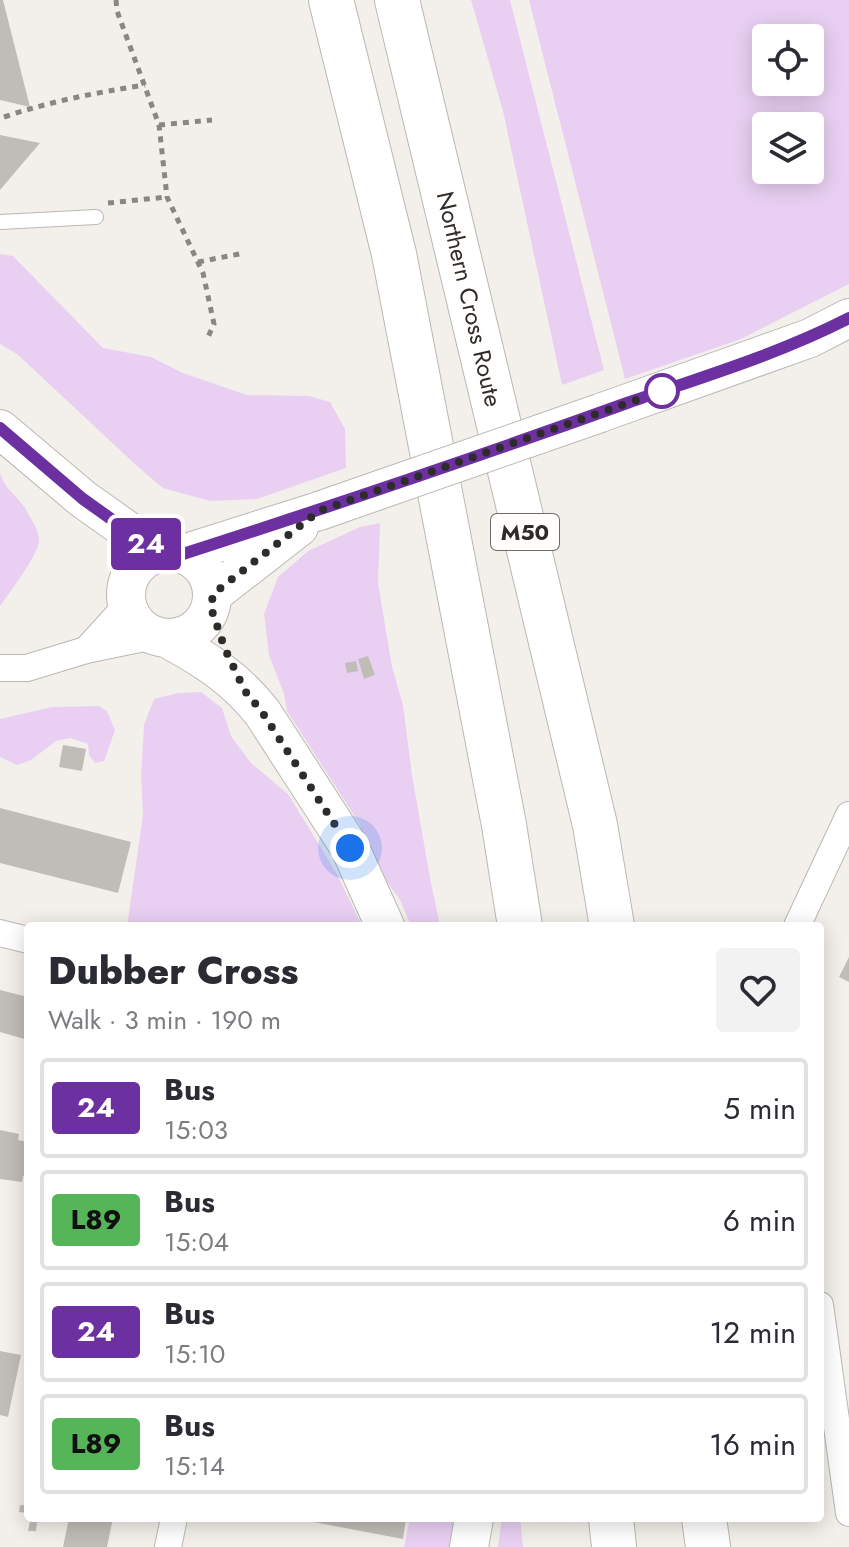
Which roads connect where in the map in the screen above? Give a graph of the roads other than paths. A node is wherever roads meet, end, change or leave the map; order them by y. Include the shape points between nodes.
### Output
1 (331, 0) edge
2 (397, 0) edge
3 (95, 211) road end
4 (0, 222) edge
5 (849, 318) edge
6 (0, 429) edge
7 (83, 499) junction
8 (319, 511) junction
9 (171, 554) junction
10 (126, 599) junction
11 (212, 601) junction
12 (161, 637) junction
13 (86, 650) junction
14 (0, 668) edge
15 (245, 691) junction
16 (849, 815) edge
17 (383, 922) edge
18 (519, 922) edge
19 (611, 922) edge
20 (799, 922) edge
21 (0, 933) edge
22 (24, 939) edge
23 (824, 1334) edge
24 (849, 1513) edge
25 (173, 1522) edge
26 (473, 1522) edge
27 (611, 1522) edge
28 (705, 1522) edge
29 (168, 1547) edge
30 (469, 1547) edge
31 (614, 1547) edge
32 (708, 1547) edge

1 - 18 highway via 394,254
2 - 19 highway, Northern Cross Route / M50 via 595,825
3 - 4 lane
5 - 8 main road, bridge via 810,338
6 - 7 main road
7 - 9 main road
7 - 10 main road via 107,543
8 - 9 main road
8 - 11 main road
9 - 10 main road via 146,558 136,567
9 - 11 main road via 194,560 204,569
10 - 12 main road via 141,628
10 - 13 street
11 - 12 main road via 195,629 183,636
11 - 15 main road via 225,649
12 - 13 street
12 - 15 main road via 205,659
13 - 14 street via 27,668
15 - 17 main road via 350,848
16 - 20 street
21 - 22 street
23 - 24 street
25 - 29 street
26 - 30 main road
27 - 31 highway
28 - 32 highway

